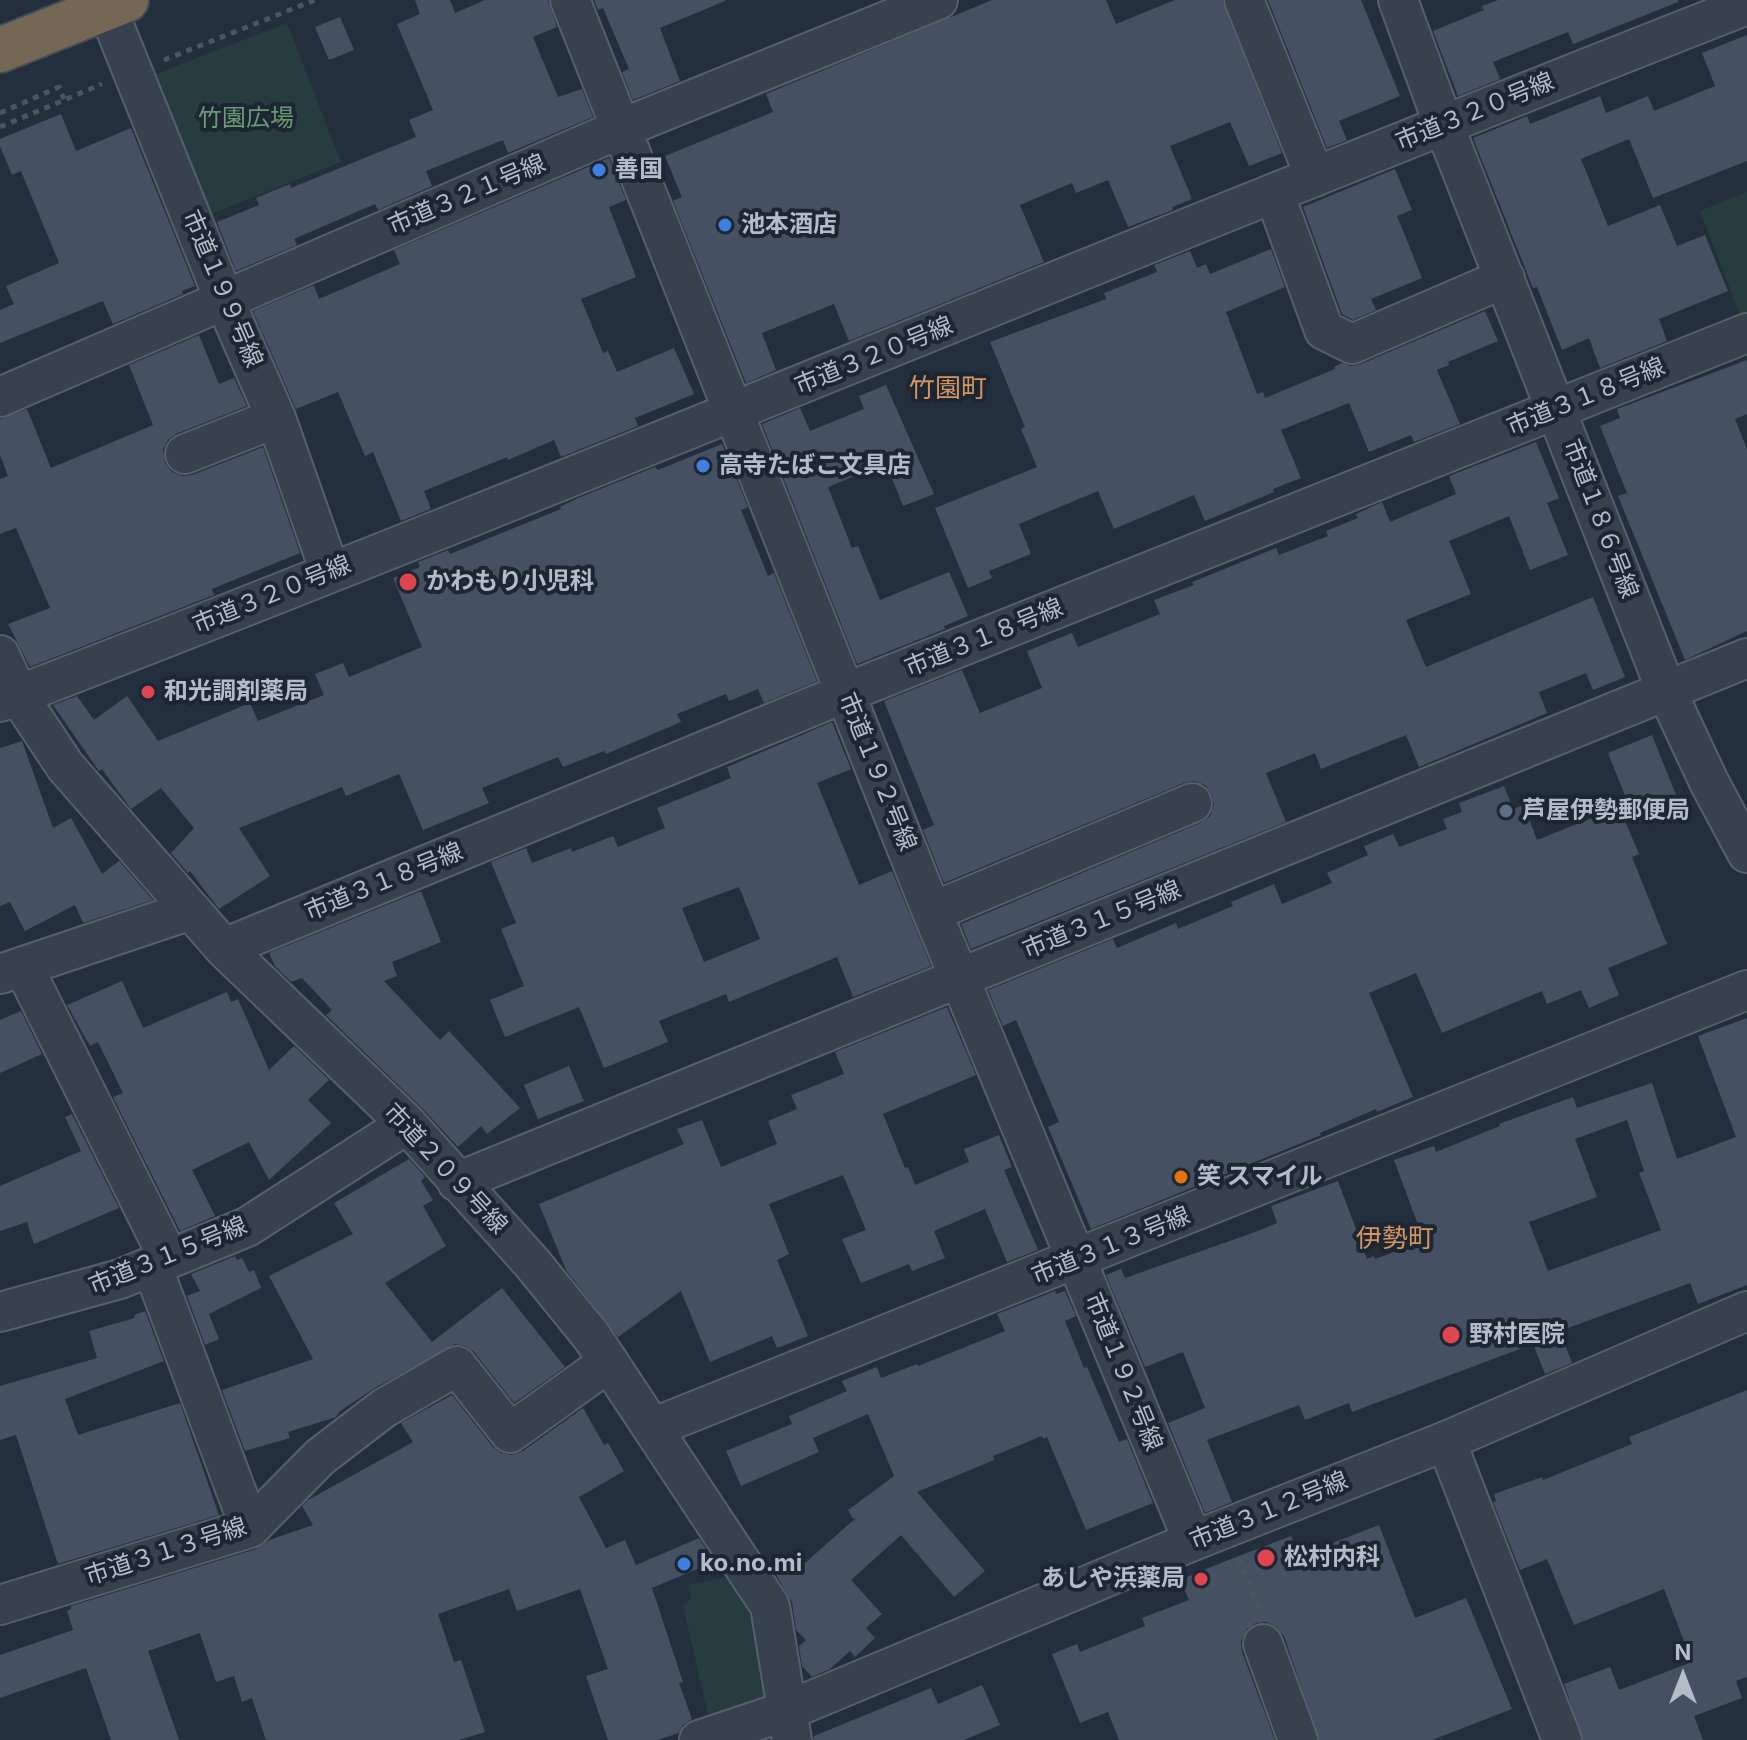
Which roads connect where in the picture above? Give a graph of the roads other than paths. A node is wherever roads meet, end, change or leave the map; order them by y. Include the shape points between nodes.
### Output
1 (54, 0) edge
2 (570, 0) edge
3 (938, 0) edge
4 (1244, 0) edge
5 (1398, 0) edge
6 (117, 4) edge
7 (1747, 5) edge
8 (0, 21) edge
9 (0, 50) edge
10 (1443, 123) junction
11 (620, 129) junction
12 (1315, 177) junction
13 (1274, 193) junction
14 (1505, 278) junction
15 (224, 299) junction
16 (1747, 333) edge
17 (1, 394) edge
18 (1557, 408) junction
19 (736, 412) junction
20 (276, 418) junction
21 (185, 454) dead end
22 (330, 572) junction
23 (0, 655) edge
24 (1747, 658) edge
25 (1666, 690) junction
26 (845, 693) junction
27 (9, 699) edge
28 (1192, 803) dead end
29 (1747, 853) edge
30 (191, 910) junction
31 (932, 912) junction
32 (224, 948) junction
33 (11, 970) edge
34 (959, 978) junction
35 (1747, 990) edge
36 (407, 1124) junction
37 (457, 1182) junction
38 (1077, 1259) junction
39 (160, 1262) junction
40 (1747, 1311) edge
41 (0, 1312) edge
42 (609, 1362) junction
43 (652, 1428) junction
44 (1446, 1441) junction
45 (250, 1528) junction
46 (1210, 1534) junction
47 (0, 1605) edge
48 (1263, 1644) road end
49 (790, 1725) edge
50 (699, 1740) edge
51 (1298, 1740) edge
52 (1562, 1740) edge

1 - 8 highway
2 - 11 street, 市道１９２号線
3 - 11 street, 市道３２１号線
4 - 12 street
5 - 10 street, 市道１８６号線
6 - 9 highway
6 - 15 street, 市道１９９号線
7 - 10 street, 市道３２０号線
10 - 12 street, 市道３２０号線
10 - 14 street, 市道１８６号線
11 - 15 street, 市道３２１号線
11 - 19 street, 市道１９２号線
12 - 13 street, 市道３２０号線
13 - 14 street via 1324,330 1352,344
13 - 19 street, 市道３２０号線
14 - 18 street, 市道１８６号線
15 - 17 street, 市道３２１号線
15 - 20 street, 市道１９９号線
16 - 18 street, 市道３１８号線
18 - 25 street, 市道１８６号線
18 - 26 street, 市道３１８号線
19 - 22 street, 市道３２０号線
19 - 26 street, 市道１９２号線
20 - 21 street
20 - 22 street, 市道１９９号線
22 - 27 street, 市道３２０号線
23 - 27 street, 市道２０９号線
24 - 25 street, 市道３１５号線
25 - 29 street, 市道１８６号線
25 - 34 street, 市道３１５号線
26 - 31 street, 市道１９２号線
26 - 32 street, 市道３１８号線
27 - 30 street, 市道２０９号線
28 - 31 street
30 - 32 street, 市道２０９号線
30 - 33 street
31 - 34 street, 市道１９２号線
32 - 36 street, 市道２０９号線
33 - 39 street
34 - 37 street, 市道３１５号線
34 - 38 street, 市道１９２号線
35 - 38 street, 市道３１３号線
36 - 37 street, 市道２０９号線
36 - 39 street, 市道３１５号線 via 247,1227
37 - 42 street, 市道２０９号線 via 532,1263
38 - 43 street, 市道３１３号線
38 - 46 street, 市道１９２号線
39 - 41 street, 市道３１５号線 via 120,1279
39 - 45 street
40 - 44 street, 市道３１２号線
42 - 43 street, 市道２０９号線
42 - 45 street, 市道３１３号線 via 510,1433 457,1366 384,1408 320,1457
43 - 49 street, 市道２０９号線 via 770,1606
44 - 46 street, 市道３１２号線
44 - 52 street
45 - 47 street, 市道３１３号線
46 - 49 street, 市道３１２号線
48 - 51 street
49 - 50 street, 市道３１２号線

